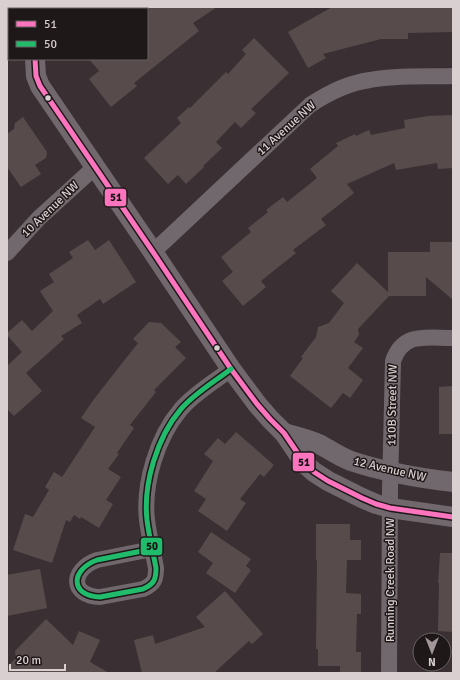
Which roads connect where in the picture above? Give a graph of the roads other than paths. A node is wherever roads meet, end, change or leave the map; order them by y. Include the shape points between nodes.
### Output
1 (35, 60) edge
2 (453, 76) edge
3 (95, 167) junction
4 (153, 252) junction
5 (7, 253) edge
6 (453, 338) edge
7 (231, 369) junction
8 (284, 433) junction
9 (391, 480) junction
10 (453, 482) edge
11 (390, 508) junction
12 (453, 517) edge
13 (152, 549) junction
14 (389, 673) edge

1 - 3 street via 36,76 40,86
2 - 4 street, 11 Avenue NW via 370,80 337,90 310,104
3 - 4 street
3 - 5 street, 10 Avenue NW via 39,218
4 - 7 street
6 - 9 street, 110B Street NW via 415,338 402,344 395,354
7 - 8 street via 257,404
7 - 13 street via 182,408 166,432 157,452 151,471 148,498 147,519
8 - 9 street, 12 Avenue NW via 317,443
8 - 11 street via 302,461 314,472 362,498
9 - 10 street, 12 Avenue NW via 410,476
9 - 11 street, Running Creek Road NW
11 - 12 street
11 - 14 street, Running Creek Road NW
13 - 13 street via 90,563 80,572 77,584 87,595 93,597 150,586 156,577

